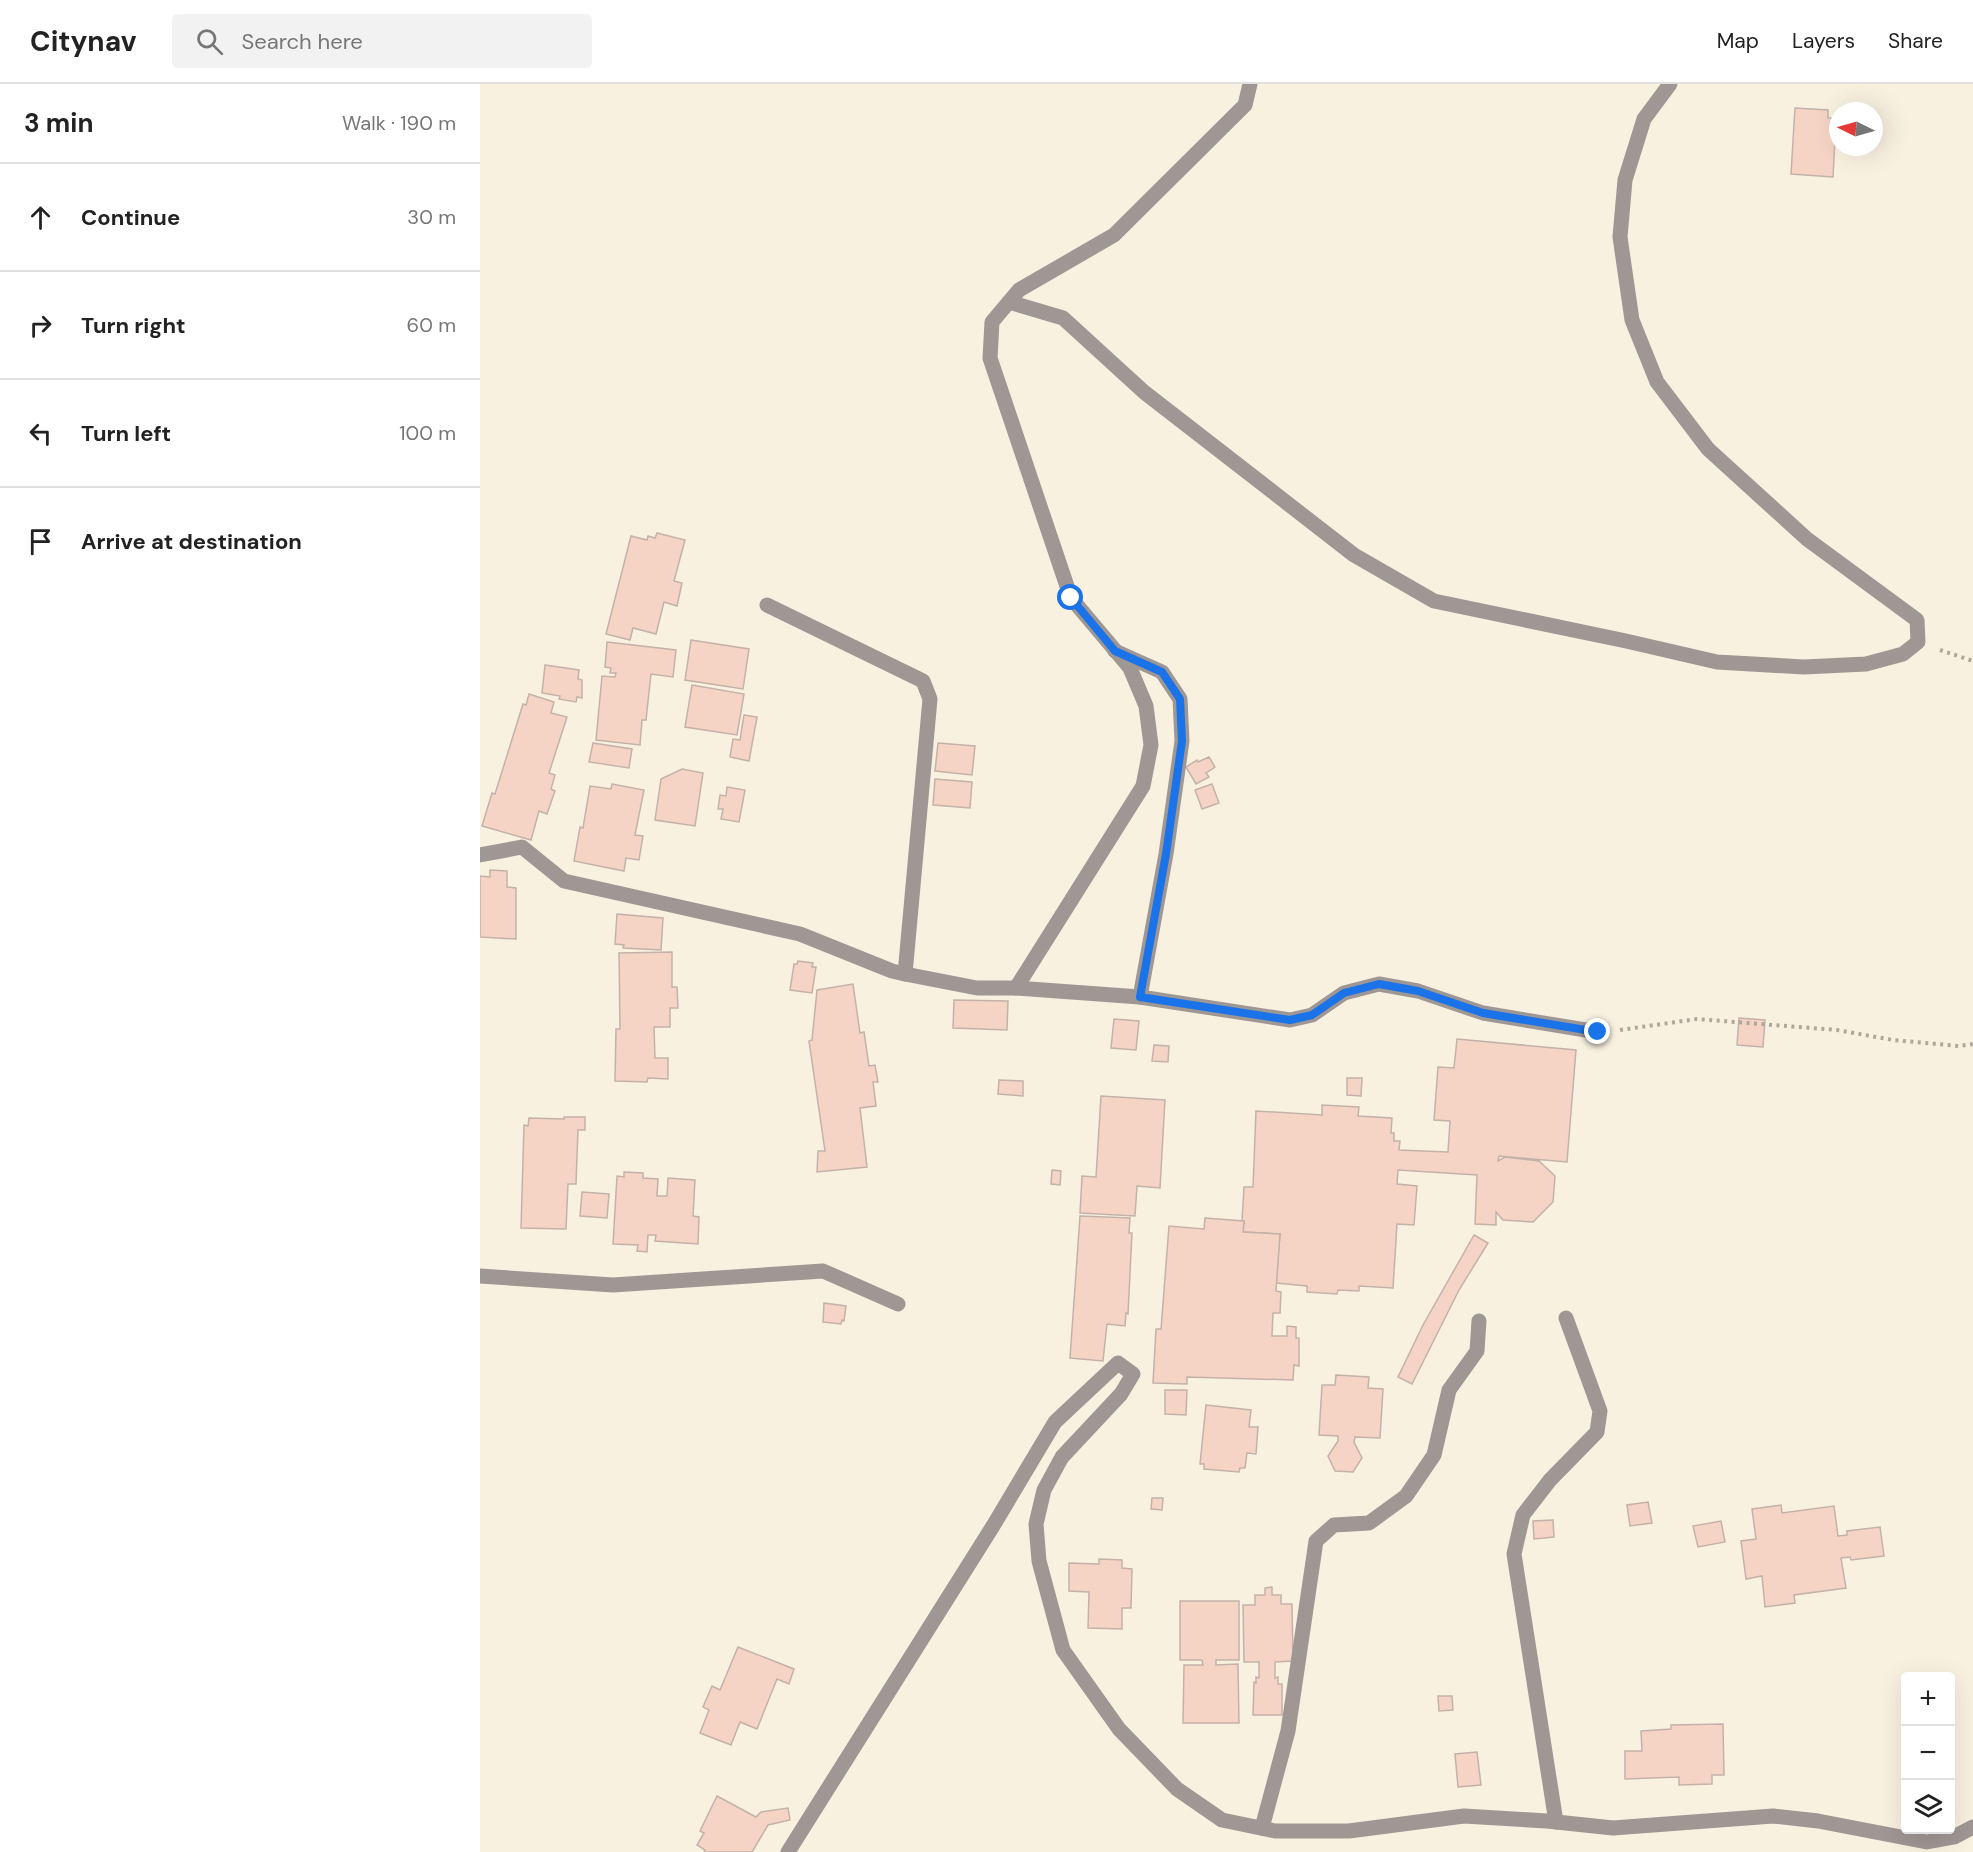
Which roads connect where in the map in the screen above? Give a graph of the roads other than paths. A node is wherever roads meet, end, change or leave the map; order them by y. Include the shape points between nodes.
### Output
1 (1250, 84) edge
2 (1670, 84) edge
3 (1009, 302) junction
4 (767, 604) dead end
5 (1115, 651) junction
6 (480, 855) edge
7 (905, 974) junction
8 (1016, 988) junction
9 (1140, 997) junction
10 (1598, 1032) road end
11 (480, 1276) edge
12 (898, 1304) dead end
13 (1566, 1318) dead end
14 (1479, 1321) dead end
15 (1556, 1822) junction
16 (1973, 1827) edge
17 (1262, 1828) junction
18 (788, 1852) edge

1 - 3 street via 1245,105 1114,235 1019,290
2 - 3 street via 1644,119 1625,180 1620,237 1632,320 1657,382 1708,449 1807,539 1917,620 1918,642 1903,654 1866,664 1804,667 1717,662 1434,602 1354,555 1144,392 1063,318
3 - 5 street via 992,322 990,358 1071,598
4 - 7 street via 923,681 930,699
5 - 8 street via 1130,668 1146,706 1151,745 1143,786
5 - 9 street via 1162,672 1180,699 1182,741
6 - 7 street via 522,847 564,881 800,934
7 - 8 street via 977,988
8 - 9 street
9 - 10 street via 1290,1020 1312,1015 1344,993 1379,984 1418,991 1483,1013
11 - 12 street via 613,1284 823,1271
13 - 15 street via 1600,1411 1597,1432 1550,1480 1523,1515 1514,1554
14 - 17 street via 1477,1352 1449,1390 1434,1455 1406,1496 1369,1522 1334,1525 1316,1541 1288,1731
15 - 16 street via 1613,1828 1773,1816 1927,1842 1954,1837
15 - 17 street via 1464,1816 1349,1831
17 - 18 street via 1222,1820 1177,1789 1119,1729 1063,1650 1039,1562 1035,1524 1044,1490 1062,1458 1121,1394 1133,1374 1118,1363 1055,1422

